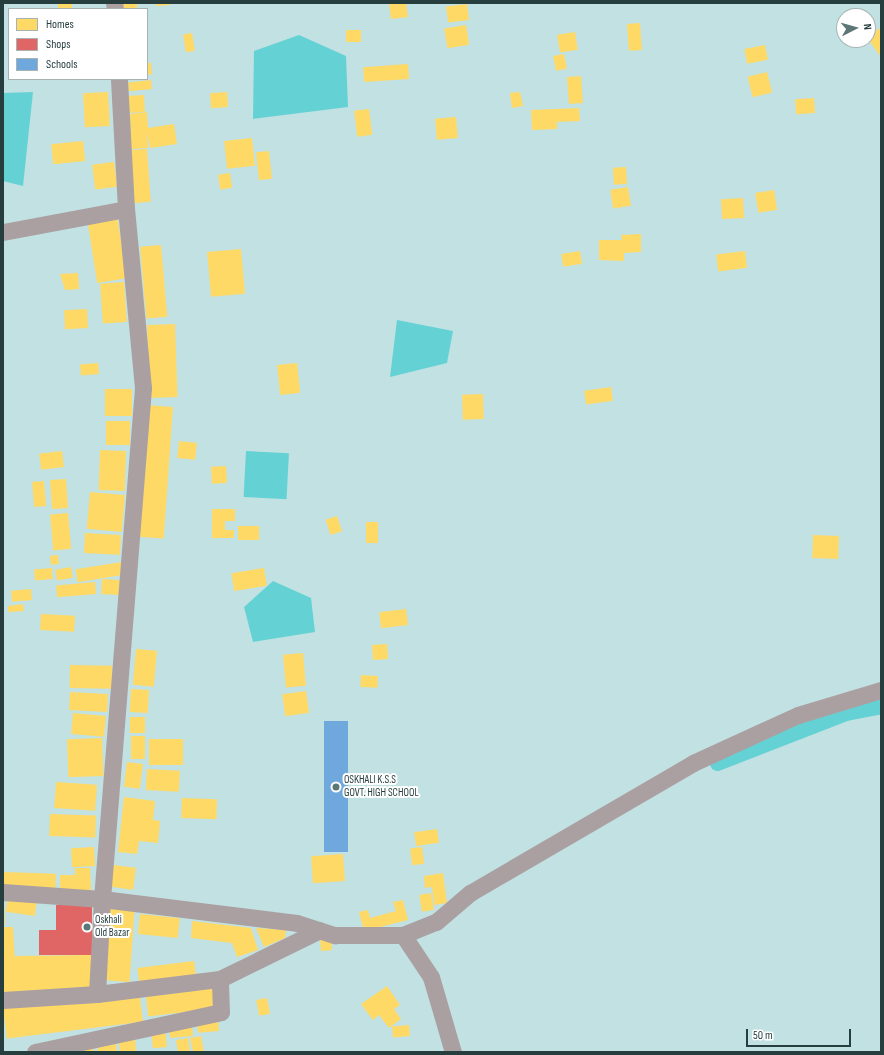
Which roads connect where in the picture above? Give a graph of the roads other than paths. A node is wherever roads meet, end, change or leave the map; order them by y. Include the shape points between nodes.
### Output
1 (119, 80) edge
2 (126, 209) junction
3 (3, 232) edge
4 (881, 690) edge
5 (3, 892) edge
6 (102, 899) junction
7 (320, 930) junction
8 (403, 935) junction
9 (220, 979) junction
10 (97, 994) junction
11 (3, 1000) edge
12 (35, 1052) edge
13 (453, 1052) edge

1 - 2 street
2 - 3 street
2 - 6 street via 143,388
4 - 8 street via 798,715 693,763 470,894 436,922
5 - 6 street
6 - 7 street via 297,922
6 - 10 street
7 - 8 street via 335,935
7 - 9 street
8 - 13 street via 431,977
9 - 10 street
9 - 12 street via 221,1012
10 - 11 street

